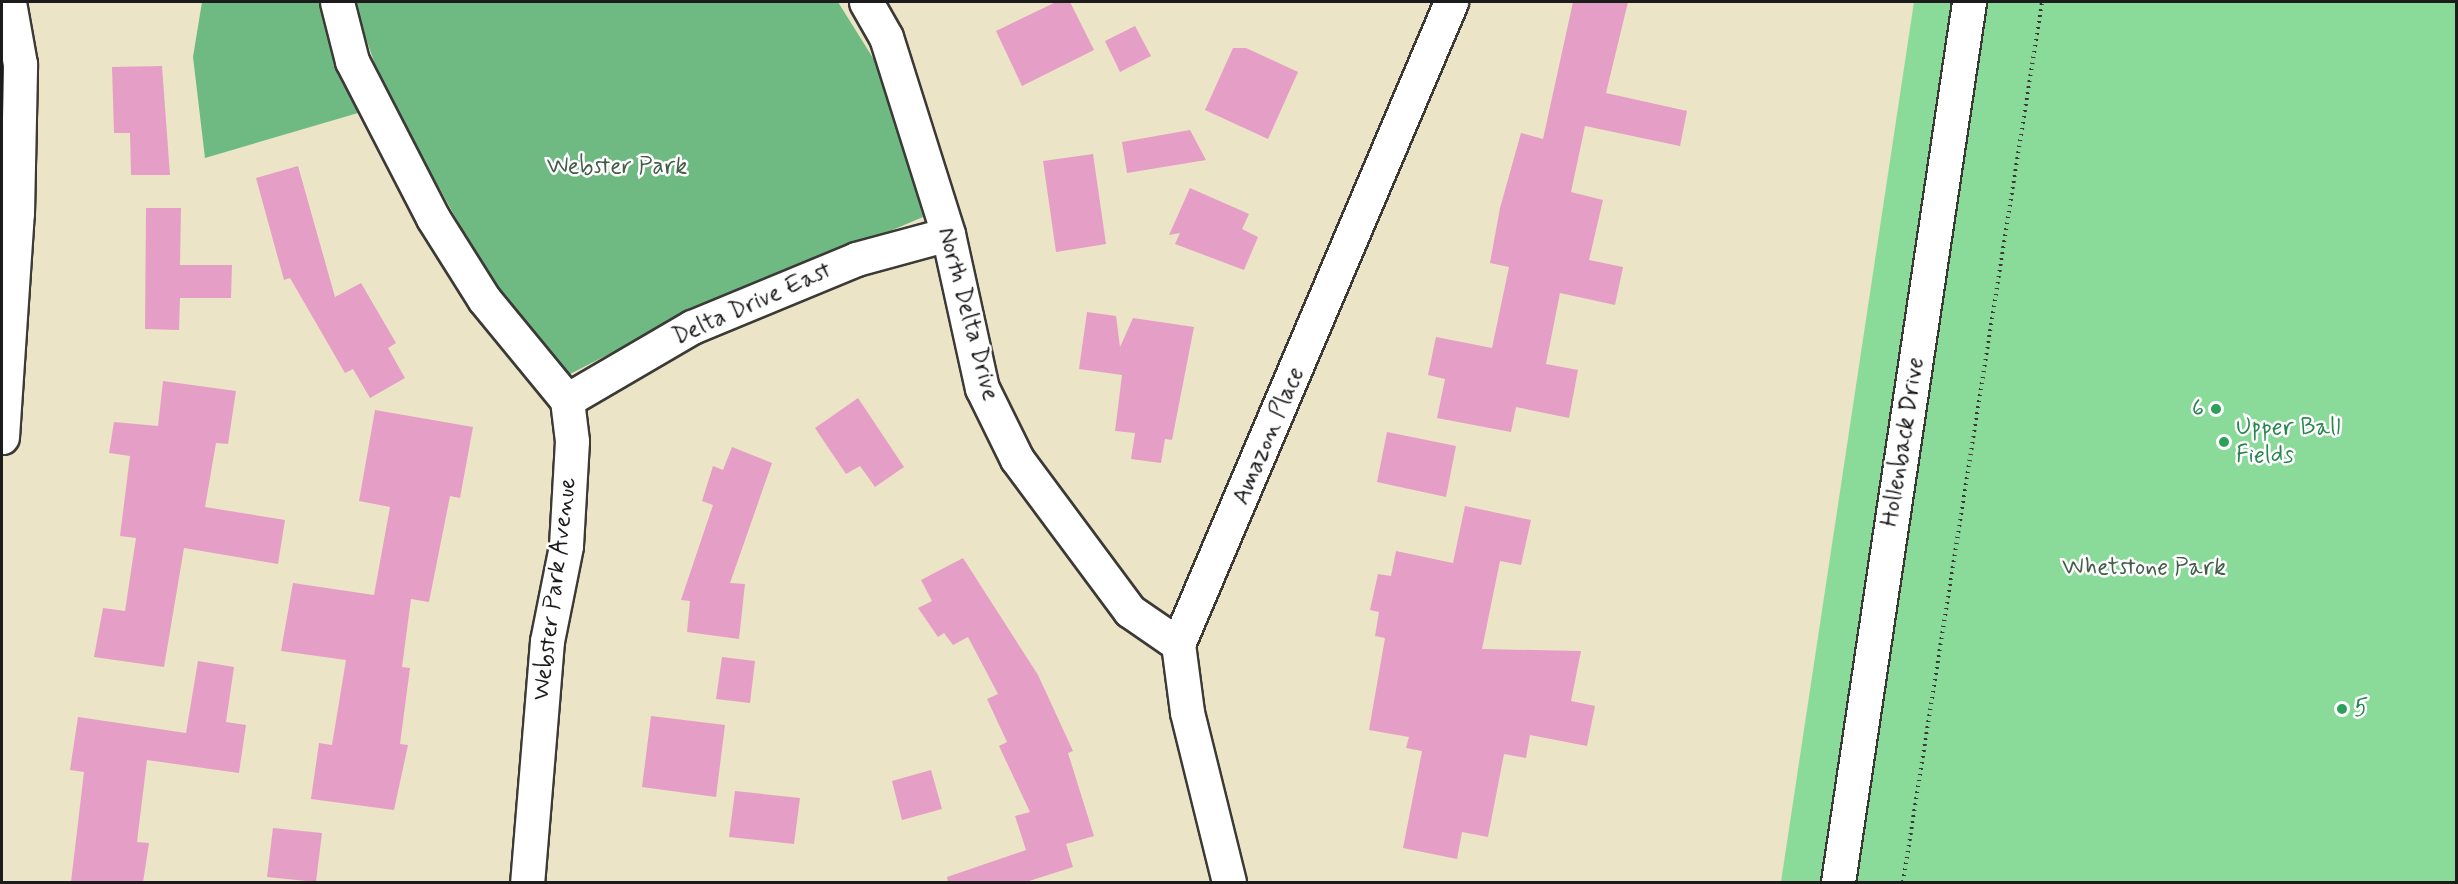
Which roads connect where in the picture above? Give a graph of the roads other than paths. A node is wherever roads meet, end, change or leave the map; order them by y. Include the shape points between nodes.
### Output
1 (9, 2) edge
2 (337, 2) edge
3 (866, 2) edge
4 (1451, 2) edge
5 (1969, 2) edge
6 (948, 234) junction
7 (567, 400) junction
8 (2, 437) edge
9 (1178, 644) junction
10 (527, 882) edge
11 (1229, 882) edge
12 (1838, 882) edge

1 - 8 street via 20,64 17,213
2 - 7 street via 352,61 433,218 484,299
3 - 6 street, North Delta Drive via 886,37
4 - 9 street, Amazon Place
5 - 12 street, Hollenback Drive
6 - 7 street, Delta Drive East via 856,260 692,327
6 - 9 street, North Delta Drive via 982,388 1017,459 1130,611
7 - 10 street, Webster Park Avenue via 572,441 566,546 547,641
9 - 11 street via 1187,712

